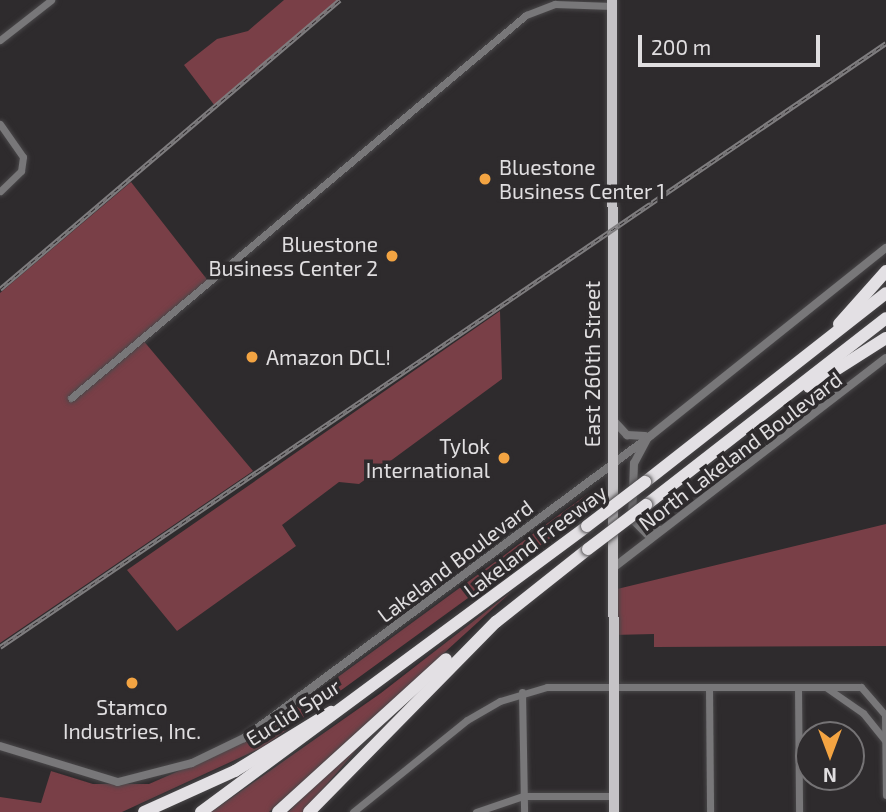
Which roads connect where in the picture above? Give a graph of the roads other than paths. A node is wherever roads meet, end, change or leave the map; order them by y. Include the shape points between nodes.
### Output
1 (51, 0) edge
2 (612, 3) edge
3 (0, 40) edge
4 (0, 124) edge
5 (0, 191) edge
6 (886, 248) edge
7 (886, 271) edge
8 (886, 293) edge
9 (886, 318) edge
10 (886, 338) edge
11 (810, 356) junction
12 (886, 358) edge
13 (72, 398) dead end
14 (778, 404) junction
15 (612, 419) junction
16 (650, 436) junction
17 (611, 464) junction
18 (668, 527) junction
19 (612, 568) junction
20 (496, 622) junction
21 (452, 627) junction
22 (613, 686) junction
23 (798, 687) junction
24 (709, 688) junction
25 (826, 688) junction
26 (522, 692) junction
27 (885, 740) edge
28 (0, 746) edge
29 (886, 795) edge
30 (523, 796) junction
31 (614, 796) junction
32 (144, 812) edge
33 (201, 812) edge
34 (278, 812) edge
35 (309, 812) edge
36 (353, 812) edge
37 (476, 812) edge
38 (524, 812) edge
39 (614, 812) edge
40 (710, 812) edge
41 (799, 812) edge

1 - 3 street
2 - 13 street via 555,4 526,15
2 - 15 main road, East 260th Street
4 - 5 street via 17,145 21,171
6 - 16 street, Lakeland Boulevard
7 - 11 highway
8 - 11 highway, Lakeland Freeway
9 - 14 highway, Lakeland Freeway
10 - 14 highway
11 - 21 highway, Lakeland Freeway, bridge
12 - 18 street, North Lakeland Boulevard
14 - 20 highway, Lakeland Freeway, bridge
15 - 16 street via 627,435
15 - 17 main road, East 260th Street
16 - 17 street, Lakeland Boulevard
16 - 18 street via 634,463 632,519 647,534
17 - 19 main road, East 260th Street
17 - 28 street, Lakeland Boulevard via 297,702 192,763 118,782
18 - 19 street, North Lakeland Boulevard
19 - 22 main road, East 260th Street
20 - 34 highway via 415,686
20 - 35 highway, Lakeland Freeway
21 - 32 highway, Euclid Spur via 265,754
21 - 33 highway, Lakeland Freeway
22 - 24 street
22 - 26 street
22 - 31 main road, East 260th Street
23 - 24 street
23 - 25 street
23 - 41 street
24 - 40 street
25 - 27 street via 863,713
25 - 27 street via 861,687 877,698
26 - 30 street
26 - 36 street via 467,720
27 - 29 street
30 - 31 street
30 - 37 street
30 - 38 street
31 - 39 main road, East 260th Street

